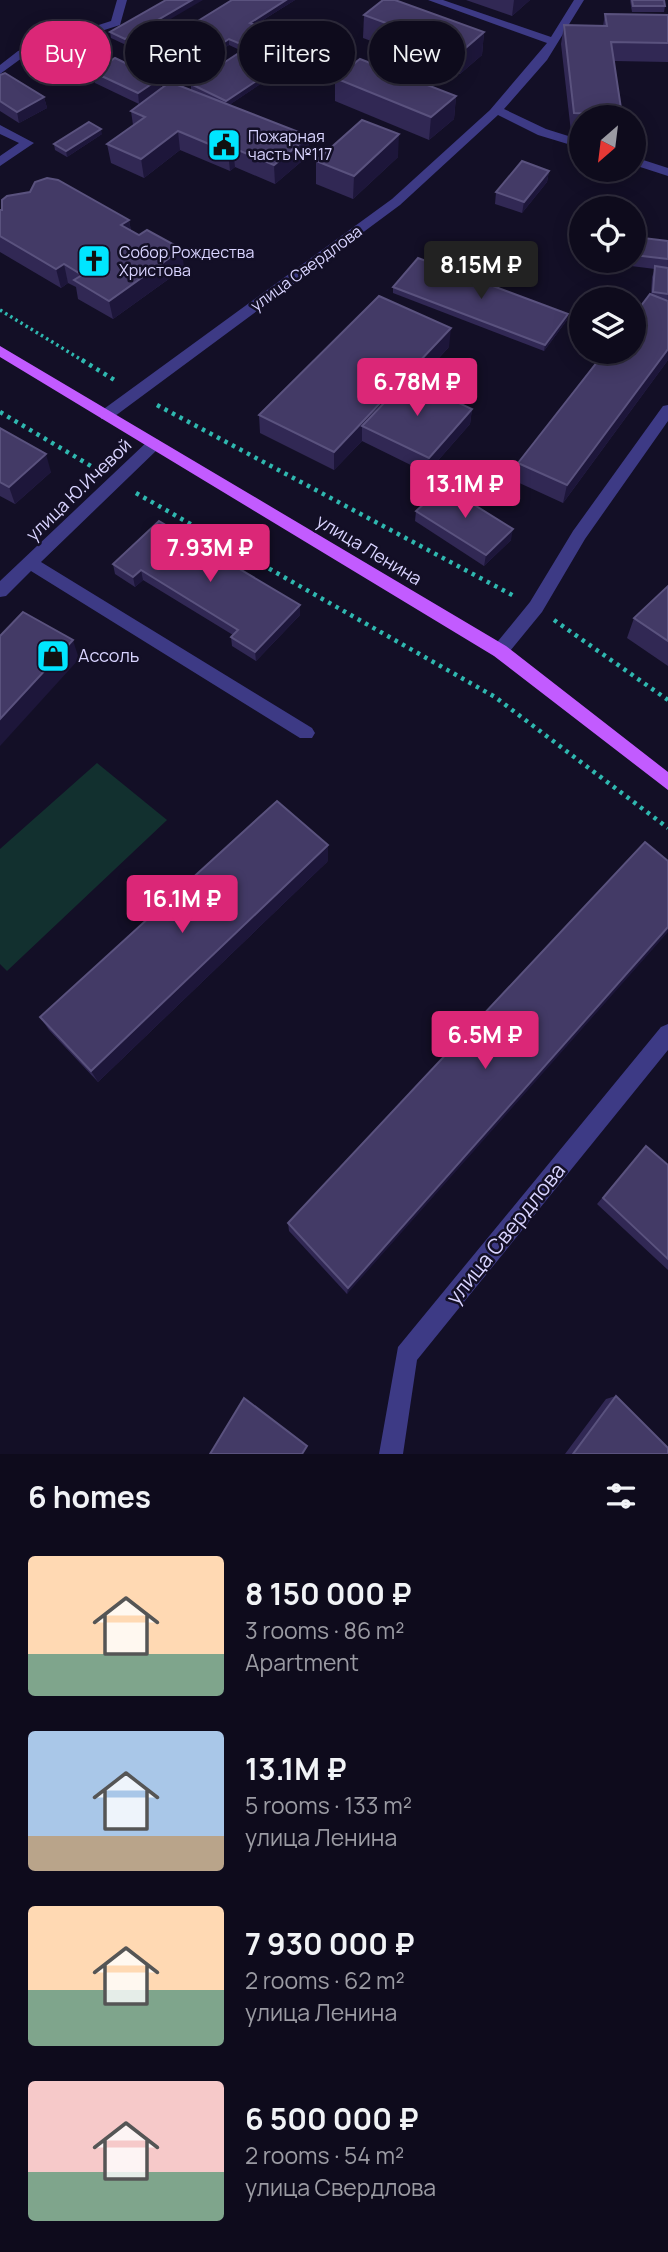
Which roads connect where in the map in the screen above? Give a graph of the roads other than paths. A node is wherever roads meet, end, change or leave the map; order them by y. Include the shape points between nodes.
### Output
1 (122, 0) edge
2 (433, 0) edge
3 (579, 0) edge
4 (553, 42) junction
5 (0, 71) edge
6 (495, 109) junction
7 (0, 129) edge
8 (569, 141) edge
9 (0, 162) edge
10 (646, 165) edge
11 (668, 172) edge
12 (0, 351) edge
13 (668, 410) edge
14 (106, 415) junction
15 (155, 444) junction
16 (30, 563) junction
17 (0, 591) edge
18 (500, 651) junction
19 (306, 733) dead end
20 (668, 782) edge
21 (668, 1034) edge
22 (391, 1454) edge

1 - 5 street via 116,23 22,54
2 - 4 street
3 - 4 street, улица Свердлова
4 - 6 street, улица Свердлова
6 - 8 street
6 - 14 street, улица Свердлова via 396,202
7 - 9 street via 28,143
10 - 11 street
12 - 14 main road, улица Ленина
13 - 18 street via 579,535 536,607
14 - 15 main road, улица Ленина
15 - 16 street, улица Ю.Ичевой
15 - 18 main road, улица Ленина
16 - 17 street, улица Ю.Ичевой
16 - 19 street
18 - 20 main road, улица Ленина
21 - 22 street, улица Свердлова via 406,1355

